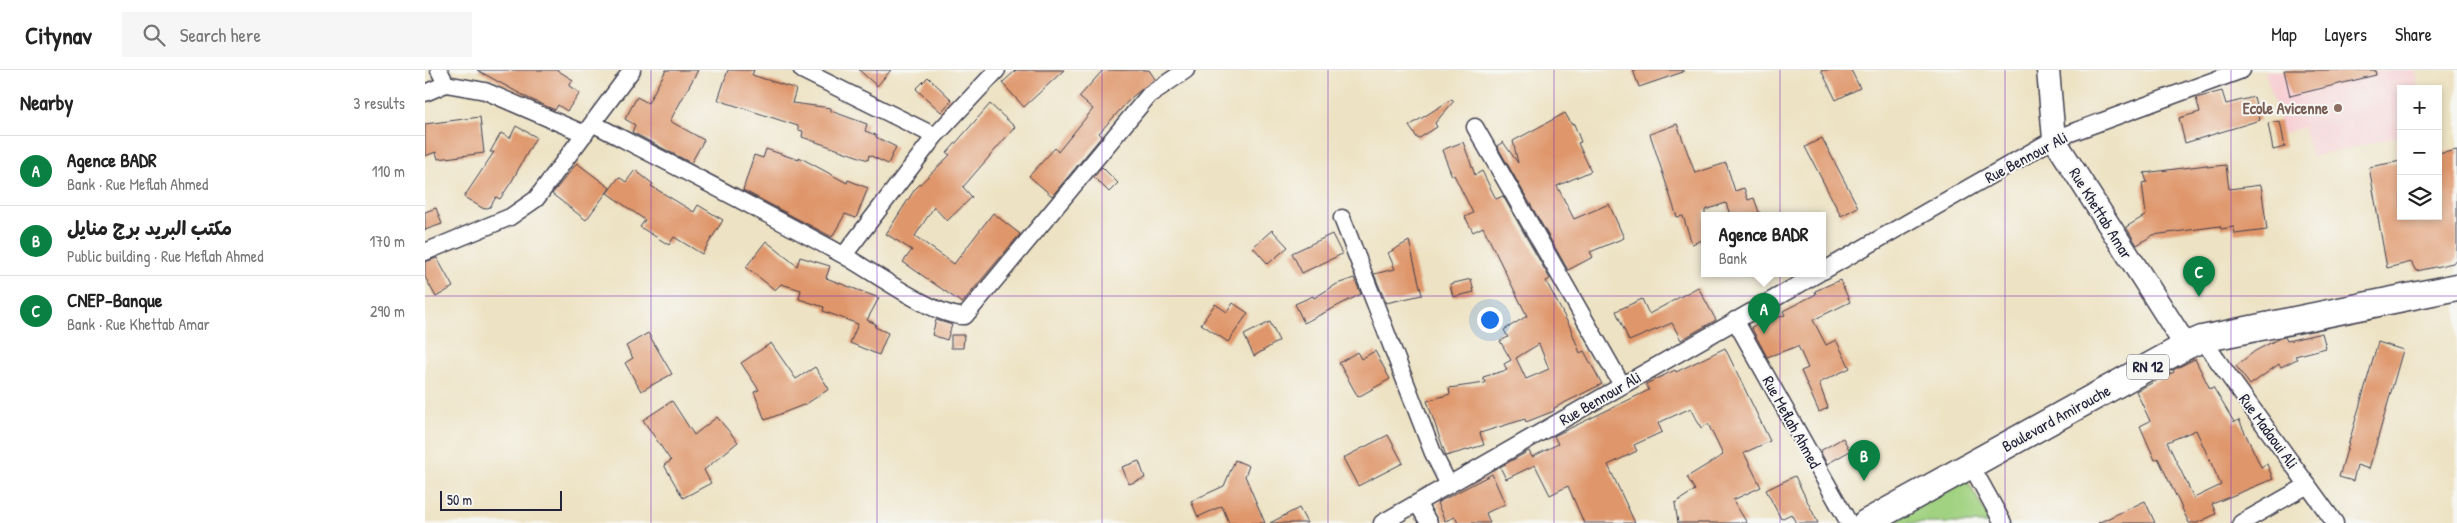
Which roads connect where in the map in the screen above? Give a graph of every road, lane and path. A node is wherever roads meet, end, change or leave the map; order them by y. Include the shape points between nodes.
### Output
1 (632, 70) edge
2 (803, 70) edge
3 (997, 70) edge
4 (2048, 70) edge
5 (2242, 70) edge
6 (1176, 73) edge
7 (825, 75) edge
8 (442, 77) edge
9 (425, 93) edge
10 (1475, 126) dead end
11 (589, 129) junction
12 (935, 136) junction
13 (2054, 139) junction
14 (1342, 218) dead end
15 (425, 252) edge
16 (844, 255) junction
17 (1826, 268) edge
18 (1812, 277) edge
19 (2457, 287) edge
20 (1735, 320) junction
21 (2194, 342) junction
22 (1622, 385) junction
23 (1971, 465) junction
24 (1449, 485) junction
25 (2308, 485) junction
26 (1417, 503) junction
27 (1877, 521) edge
28 (1382, 523) edge
29 (1429, 523) edge
30 (1849, 523) edge
31 (2003, 523) edge
32 (2241, 523) edge
33 (2335, 523) edge

1 - 11 street
2 - 7 street
3 - 12 street
4 - 13 main road, Rue Khettab Amar
5 - 13 street, Rue Bennour Ali
6 - 16 street via 1149,95 965,316 956,317 937,310
7 - 12 street
8 - 9 street
8 - 11 street
10 - 22 street
11 - 15 street via 536,199 524,209
11 - 16 street
12 - 16 street
13 - 17 street, Rue Bennour Ali
13 - 21 main road, Rue Khettab Amar
14 - 24 street via 1433,453
18 - 20 street, Rue Bennour Ali
19 - 21 main road, Boulevard Amirouche / RN 12
20 - 22 street, Rue Bennour Ali
20 - 30 street, Rue Meflah Ahmed
21 - 23 main road, Boulevard Amirouche / RN 12
21 - 25 street, Rue Madaoui Ali
22 - 24 street, Rue Bennour Ali
23 - 27 main road, Boulevard Amirouche / RN 12
23 - 31 street
24 - 26 street, Rue Bennour Ali
25 - 32 street
25 - 33 street, Rue Madaoui Ali
26 - 28 street, Rue Bennour Ali
26 - 29 street

